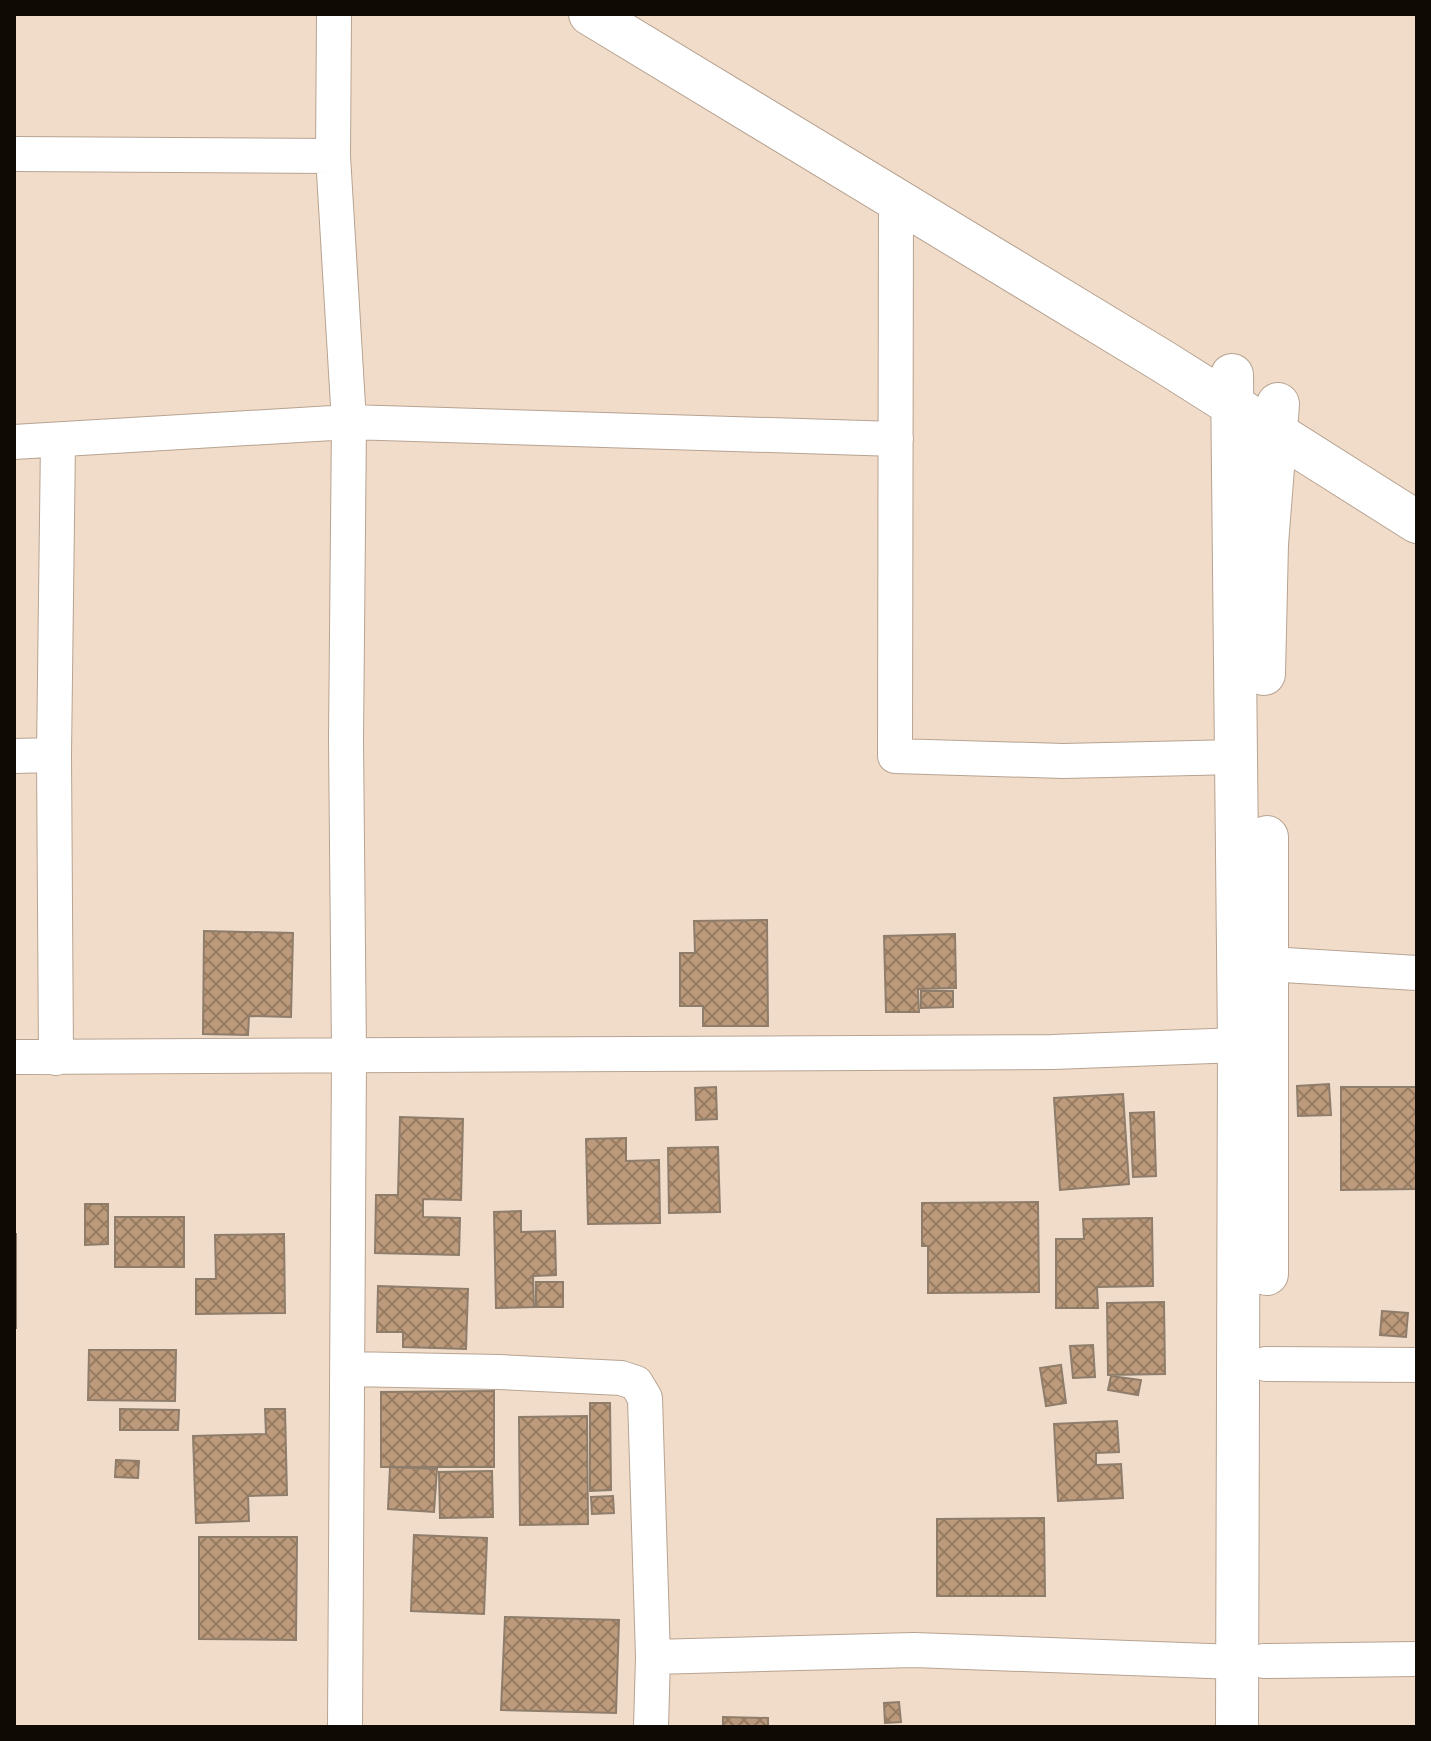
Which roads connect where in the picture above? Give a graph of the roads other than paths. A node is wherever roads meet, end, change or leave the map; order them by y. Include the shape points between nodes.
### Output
1 (334, 14) edge
2 (590, 14) edge
3 (634, 14) edge
4 (14, 154) edge
5 (333, 156) junction
6 (896, 200) junction
7 (1231, 389) junction
8 (1276, 418) junction
9 (349, 422) junction
10 (896, 439) junction
11 (58, 440) junction
12 (14, 442) edge
13 (1417, 489) edge
14 (1417, 522) edge
15 (54, 755) junction
16 (14, 756) edge
17 (1237, 757) junction
18 (1268, 964) junction
19 (1417, 973) edge
20 (1254, 1044) junction
21 (349, 1055) junction
22 (14, 1057) edge
23 (56, 1058) junction
24 (1266, 1364) junction
25 (1417, 1365) edge
26 (347, 1369) junction
27 (653, 1657) junction
28 (1417, 1659) edge
29 (1250, 1661) junction
30 (345, 1727) edge
31 (651, 1727) edge
32 (1237, 1727) edge
33 (1265, 1727) edge

1 - 5 street
2 - 6 street
3 - 7 street
4 - 5 street
5 - 9 street
6 - 7 street
6 - 10 street
7 - 8 street
7 - 17 street
8 - 13 street
8 - 14 street
8 - 18 street via 1263,644
9 - 10 street
9 - 11 street
9 - 21 street
10 - 17 street via 895,756 1063,761
11 - 12 street
11 - 15 street
15 - 16 street
15 - 23 street
17 - 20 street
18 - 19 street
18 - 20 street
20 - 21 street via 1053,1052
20 - 24 street
20 - 29 street
21 - 23 street
21 - 26 street
22 - 23 street
24 - 25 street
24 - 29 street
26 - 27 street via 499,1372 636,1383 645,1398
26 - 30 street
27 - 29 street via 914,1650
27 - 31 street
28 - 29 street
29 - 32 street
29 - 33 street

